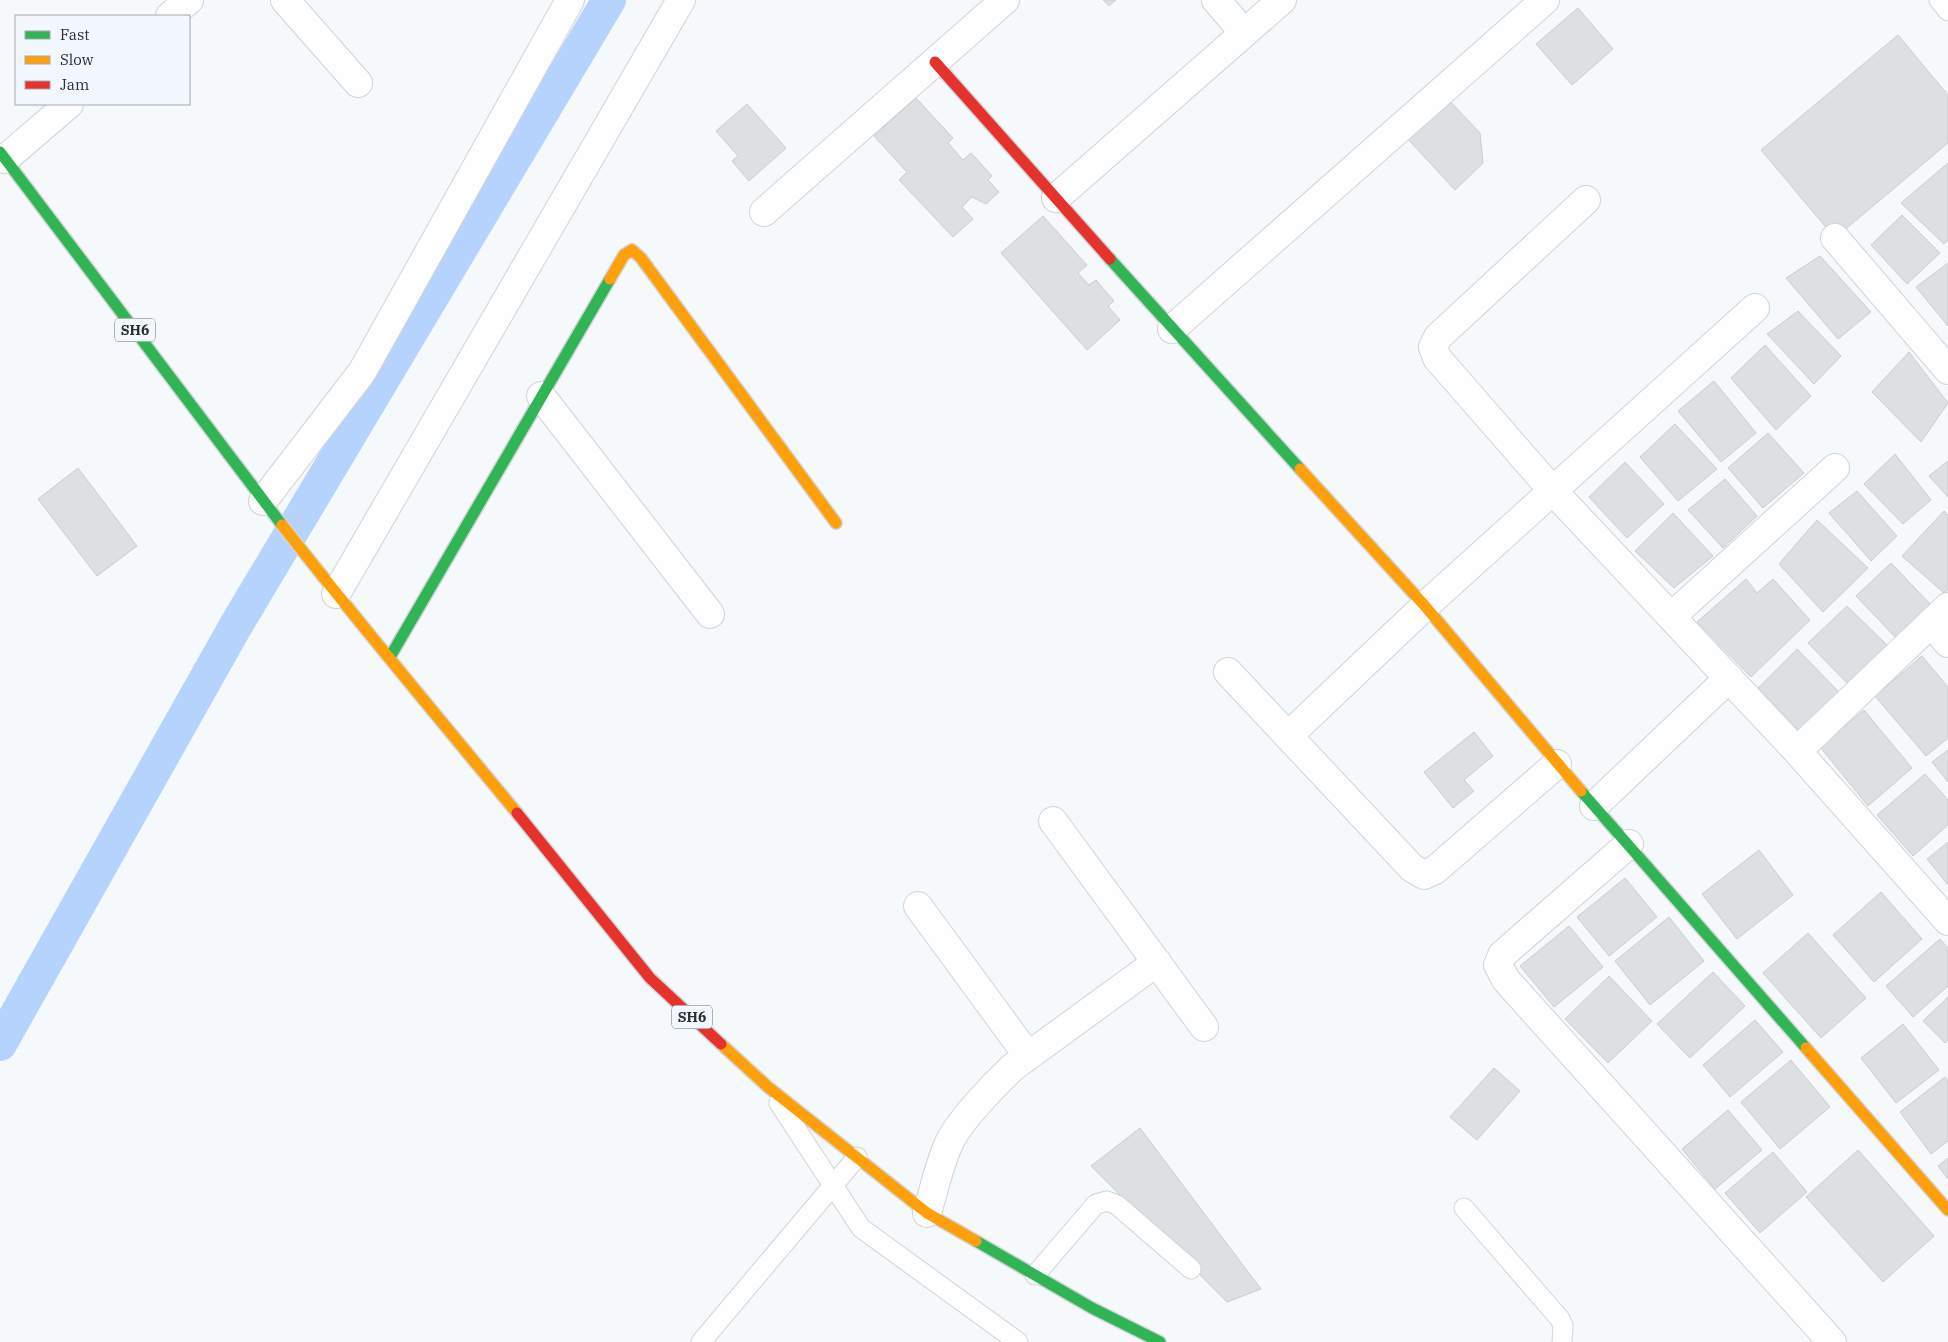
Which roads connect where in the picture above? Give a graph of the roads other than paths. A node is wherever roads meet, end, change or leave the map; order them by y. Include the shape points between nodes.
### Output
1 (189, 0) edge
2 (285, 0) edge
3 (570, 0) edge
4 (681, 0) edge
5 (1005, 0) edge
6 (1216, 0) edge
7 (1282, 0) edge
8 (1545, 0) edge
9 (1939, 0) edge
10 (1948, 11) edge
11 (171, 15) edge
12 (1244, 33) junction
13 (935, 62) junction
14 (358, 83) dead end
15 (68, 105) edge
16 (2, 155) edge
17 (1056, 198) junction
18 (1586, 200) dead end
19 (764, 212) dead end
20 (1835, 238) dead end
21 (1755, 308) dead end
22 (1172, 329) junction
23 (1948, 370) edge
24 (541, 396) junction
25 (1835, 468) dead end
26 (1553, 491) junction
27 (266, 505) junction
28 (836, 523) dead end
29 (330, 586) junction
30 (1425, 606) junction
31 (710, 614) dead end
32 (1672, 616) junction
33 (1942, 624) edge
34 (390, 657) junction
35 (1228, 672) dead end
36 (1729, 678) junction
37 (1288, 736) junction
38 (1797, 751) junction
39 (1557, 764) junction
40 (1594, 806) junction
41 (1052, 821) dead end
42 (1628, 844) junction
43 (918, 906) dead end
44 (1948, 921) edge
45 (1157, 962) junction
46 (1204, 1027) dead end
47 (1028, 1056) junction
48 (768, 1087) junction
49 (857, 1157) junction
50 (833, 1186) junction
51 (1464, 1208) dead end
52 (1948, 1210) edge
53 (927, 1213) junction
54 (1191, 1269) dead end
55 (1035, 1275) junction
56 (701, 1342) edge
57 (1018, 1342) edge
58 (1160, 1342) edge
59 (1562, 1342) edge
60 (1832, 1342) edge

1 - 11 street
2 - 14 street
3 - 27 street via 362,372
4 - 29 street
5 - 13 street
6 - 12 street
7 - 12 street
8 - 22 street
9 - 10 lane
12 - 17 street
13 - 17 street
13 - 19 street
15 - 16 street
16 - 27 street, SH6
17 - 22 street
18 - 26 street via 1438,337 1434,347 1437,358
20 - 23 street
21 - 26 street
22 - 30 street
24 - 28 street via 624,255 632,250
24 - 31 street
24 - 34 street
25 - 32 street
26 - 30 street
26 - 32 street
27 - 29 street, SH6
29 - 34 street, SH6
30 - 37 street
30 - 39 street
32 - 36 street
33 - 38 street
34 - 48 street, SH6 via 650,978
35 - 37 street
36 - 38 street
36 - 40 street
37 - 39 street via 1412,868 1424,875 1435,870
38 - 44 street
39 - 40 street
40 - 42 street
41 - 45 street
42 - 52 street
42 - 60 street via 1502,955 1498,965 1506,980
43 - 47 street
45 - 46 street
45 - 47 street
47 - 53 street via 1000,1079 954,1134
48 - 49 street, SH6
48 - 50 lane
49 - 50 lane
49 - 53 street, SH6
50 - 56 lane
50 - 57 lane via 861,1228
51 - 59 lane via 1560,1319
53 - 55 street, SH6
54 - 55 lane via 1117,1204 1107,1201 1096,1204
55 - 58 street, SH6

